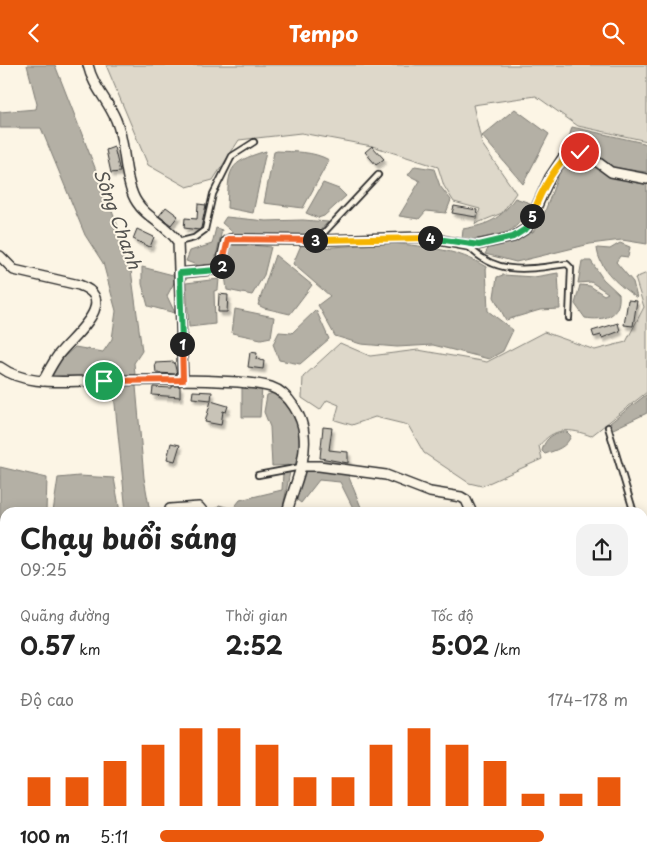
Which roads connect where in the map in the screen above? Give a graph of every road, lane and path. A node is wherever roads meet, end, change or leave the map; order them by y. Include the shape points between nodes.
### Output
1 (88, 65) edge
2 (254, 142) dead end
3 (378, 175) dead end
4 (647, 179) edge
5 (317, 240) junction
6 (178, 242) junction
7 (467, 245) junction
8 (0, 256) edge
9 (180, 273) junction
10 (569, 318) dead end
11 (0, 367) edge
12 (183, 380) junction
13 (42, 381) junction
14 (608, 427) dead end
15 (302, 467) junction
16 (258, 475) dead end
17 (289, 507) edge
18 (469, 507) edge
19 (632, 507) edge

1 - 6 street via 98,92 117,121 133,195 142,210 173,234
2 - 6 lane via 232,156 213,194 205,230
3 - 5 lane
4 - 7 street via 611,172 588,155 574,150 562,159 550,177 527,228 513,237
5 - 7 street via 423,237
5 - 9 street via 230,239 226,241 220,269
6 - 9 street
7 - 10 lane via 477,256 512,270 567,264 571,269
8 - 13 street via 14,270 79,285 89,289 95,297 90,321 60,353
9 - 12 street
11 - 13 street via 22,378
12 - 13 street
12 - 15 street via 272,387 286,396 297,411 304,434
14 - 19 lane
15 - 16 lane
15 - 17 street
15 - 18 street via 319,466 386,475 430,492 461,497

